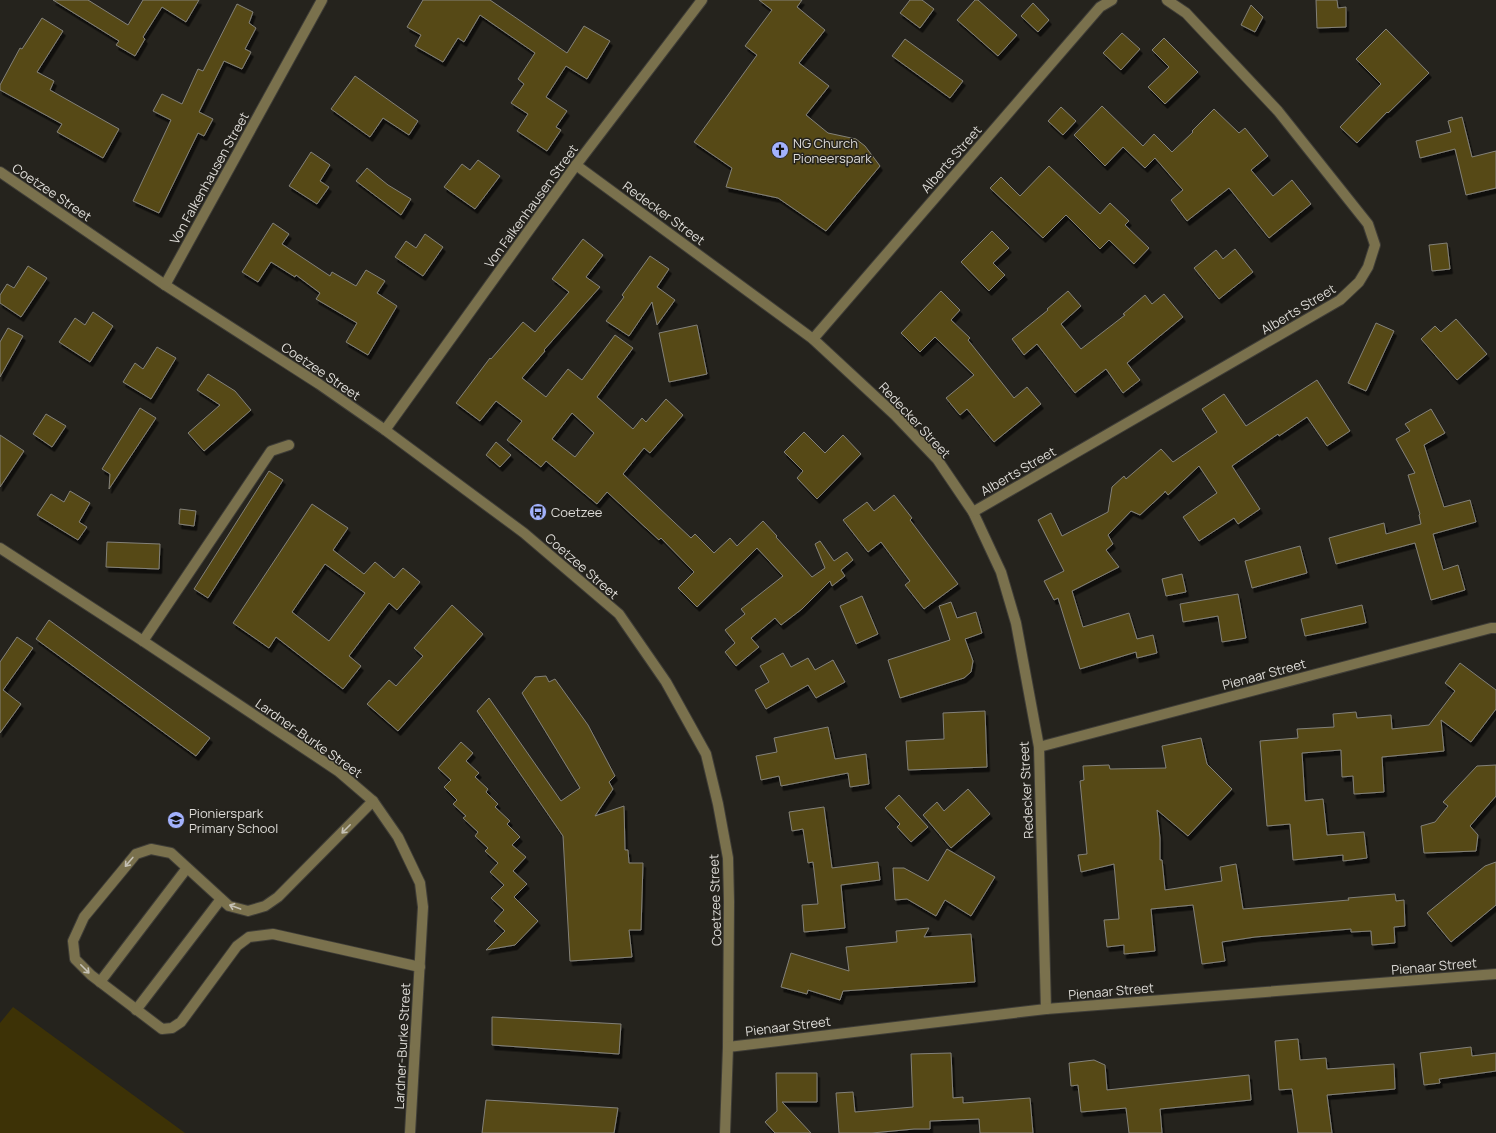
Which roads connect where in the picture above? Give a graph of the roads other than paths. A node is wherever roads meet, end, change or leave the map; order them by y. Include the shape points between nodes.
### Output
1 (322, 0) edge
2 (702, 0) edge
3 (1112, 0) edge
4 (1167, 0) edge
5 (576, 165) junction
6 (0, 172) edge
7 (165, 285) junction
8 (813, 339) junction
9 (385, 430) junction
10 (289, 445) dead end
11 (973, 512) junction
12 (0, 548) edge
13 (1496, 628) edge
14 (143, 641) junction
15 (1039, 747) junction
16 (373, 801) junction
17 (187, 868) junction
18 (221, 899) junction
19 (420, 966) junction
20 (1496, 974) edge
21 (100, 982) junction
22 (1046, 1009) junction
23 (136, 1010) junction
24 (728, 1046) junction
25 (410, 1133) edge
26 (725, 1133) edge

1 - 7 street, Von Falkenhausen Street
2 - 5 street, Von Falkenhausen Street
3 - 8 street, Alberts Street via 1100,7
4 - 11 street, Alberts Street via 1186,13 1278,111 1368,224 1375,245 1368,267 1359,282 1340,300
5 - 8 street, Redecker Street
5 - 9 street, Von Falkenhausen Street
6 - 7 street, Coetzee Street
7 - 9 street, Coetzee Street via 319,384
8 - 11 street, Redecker Street via 855,376 937,459
9 - 24 street, Coetzee Street via 524,533 619,614 666,682 685,715 706,754 728,858
10 - 14 street via 271,451
11 - 15 street, Redecker Street via 1001,572 1016,623
12 - 14 street, Lardner-Burke Street
13 - 15 street, Pienaar Street
14 - 16 street, Lardner-Burke Street via 338,771
15 - 22 street, Redecker Street
16 -> 18 street via 278,897 265,906 248,912 229,906
16 - 19 street, Lardner-Burke Street via 398,837 420,883 423,907
17 - 18 street
17 - 21 street
17 -> 21 street via 171,853 151,849 136,854 84,917 73,941 75,959
18 - 23 street
19 - 23 street via 273,934 249,937 237,946 181,1022 172,1028 162,1029
19 - 25 street, Lardner-Burke Street
20 - 22 street, Pienaar Street
21 - 23 street
22 - 24 street, Pienaar Street
24 - 26 street, Coetzee Street

